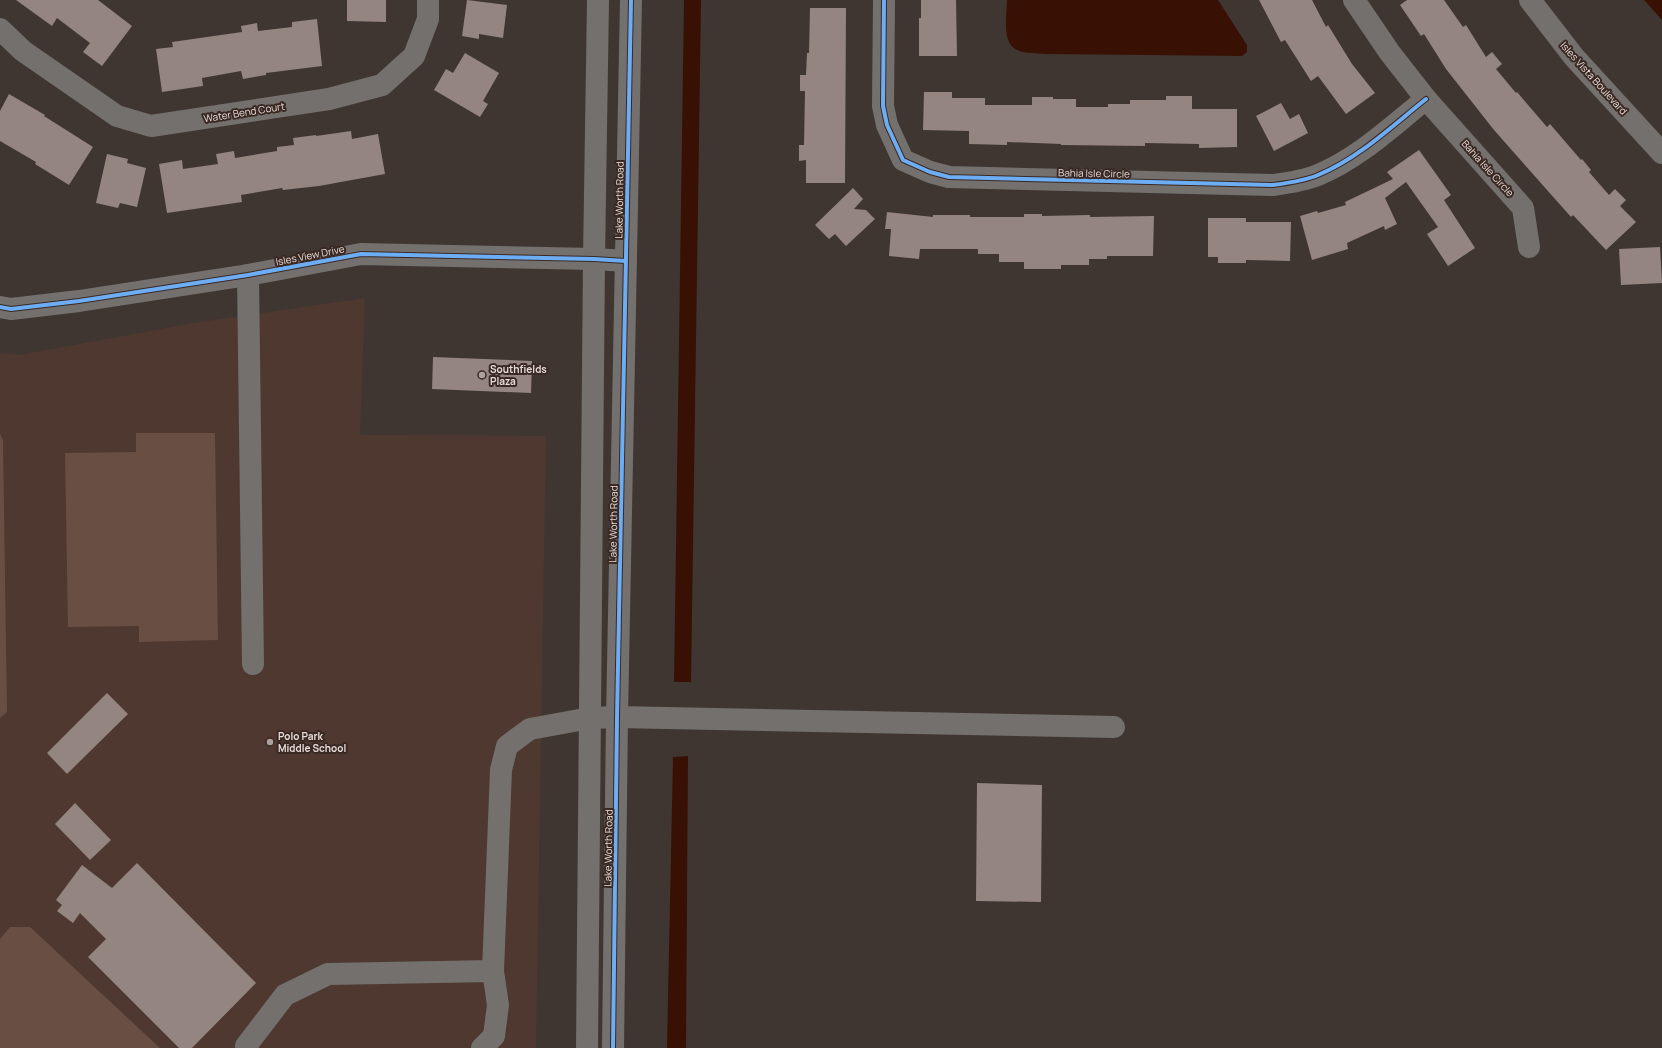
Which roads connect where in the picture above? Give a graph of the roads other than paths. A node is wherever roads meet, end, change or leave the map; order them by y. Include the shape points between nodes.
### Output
1 (428, 0) edge
2 (598, 0) edge
3 (630, 0) edge
4 (884, 0) edge
5 (1354, 0) edge
6 (1530, 0) edge
7 (0, 29) edge
8 (0, 41) edge
9 (23, 51) junction
10 (1426, 99) junction
11 (1662, 153) edge
12 (1529, 247) dead end
13 (594, 259) junction
14 (626, 261) junction
15 (248, 275) junction
16 (0, 308) edge
17 (253, 664) dead end
18 (617, 717) junction
19 (590, 718) junction
20 (1114, 727) dead end
21 (493, 971) junction
22 (247, 1048) edge
23 (482, 1048) edge
24 (587, 1048) edge
25 (613, 1048) edge

1 - 9 street, Water Bend Court via 428,19 414,56 382,85 328,99 151,126 117,116
2 - 13 street, Lake Worth Road
3 - 14 street, Lake Worth Road
4 - 10 street, Bahia Isle Circle via 883,106 887,125 903,160 949,177 1273,185 1295,182 1317,176 1342,164
5 - 10 street, Bahia Isle Circle via 1390,53
6 - 11 street, Isles Vista Boulevard via 1574,57
7 - 9 street, Water Bend Court
8 - 9 street, Water Bend Court
10 - 12 street, Bahia Isle Circle via 1523,208
13 - 14 street, Isles View Drive
13 - 15 street, Isles View Drive via 361,254
13 - 19 street, Lake Worth Road
14 - 18 street, Lake Worth Road
15 - 16 street, Isles View Drive via 79,301 11,310
15 - 17 street
18 - 19 street
18 - 20 street
18 - 25 street, Lake Worth Road
19 - 21 street via 530,729 507,746 501,770
19 - 24 street, Lake Worth Road
21 - 22 street via 328,974 285,996
21 - 23 street via 498,1005 494,1036

